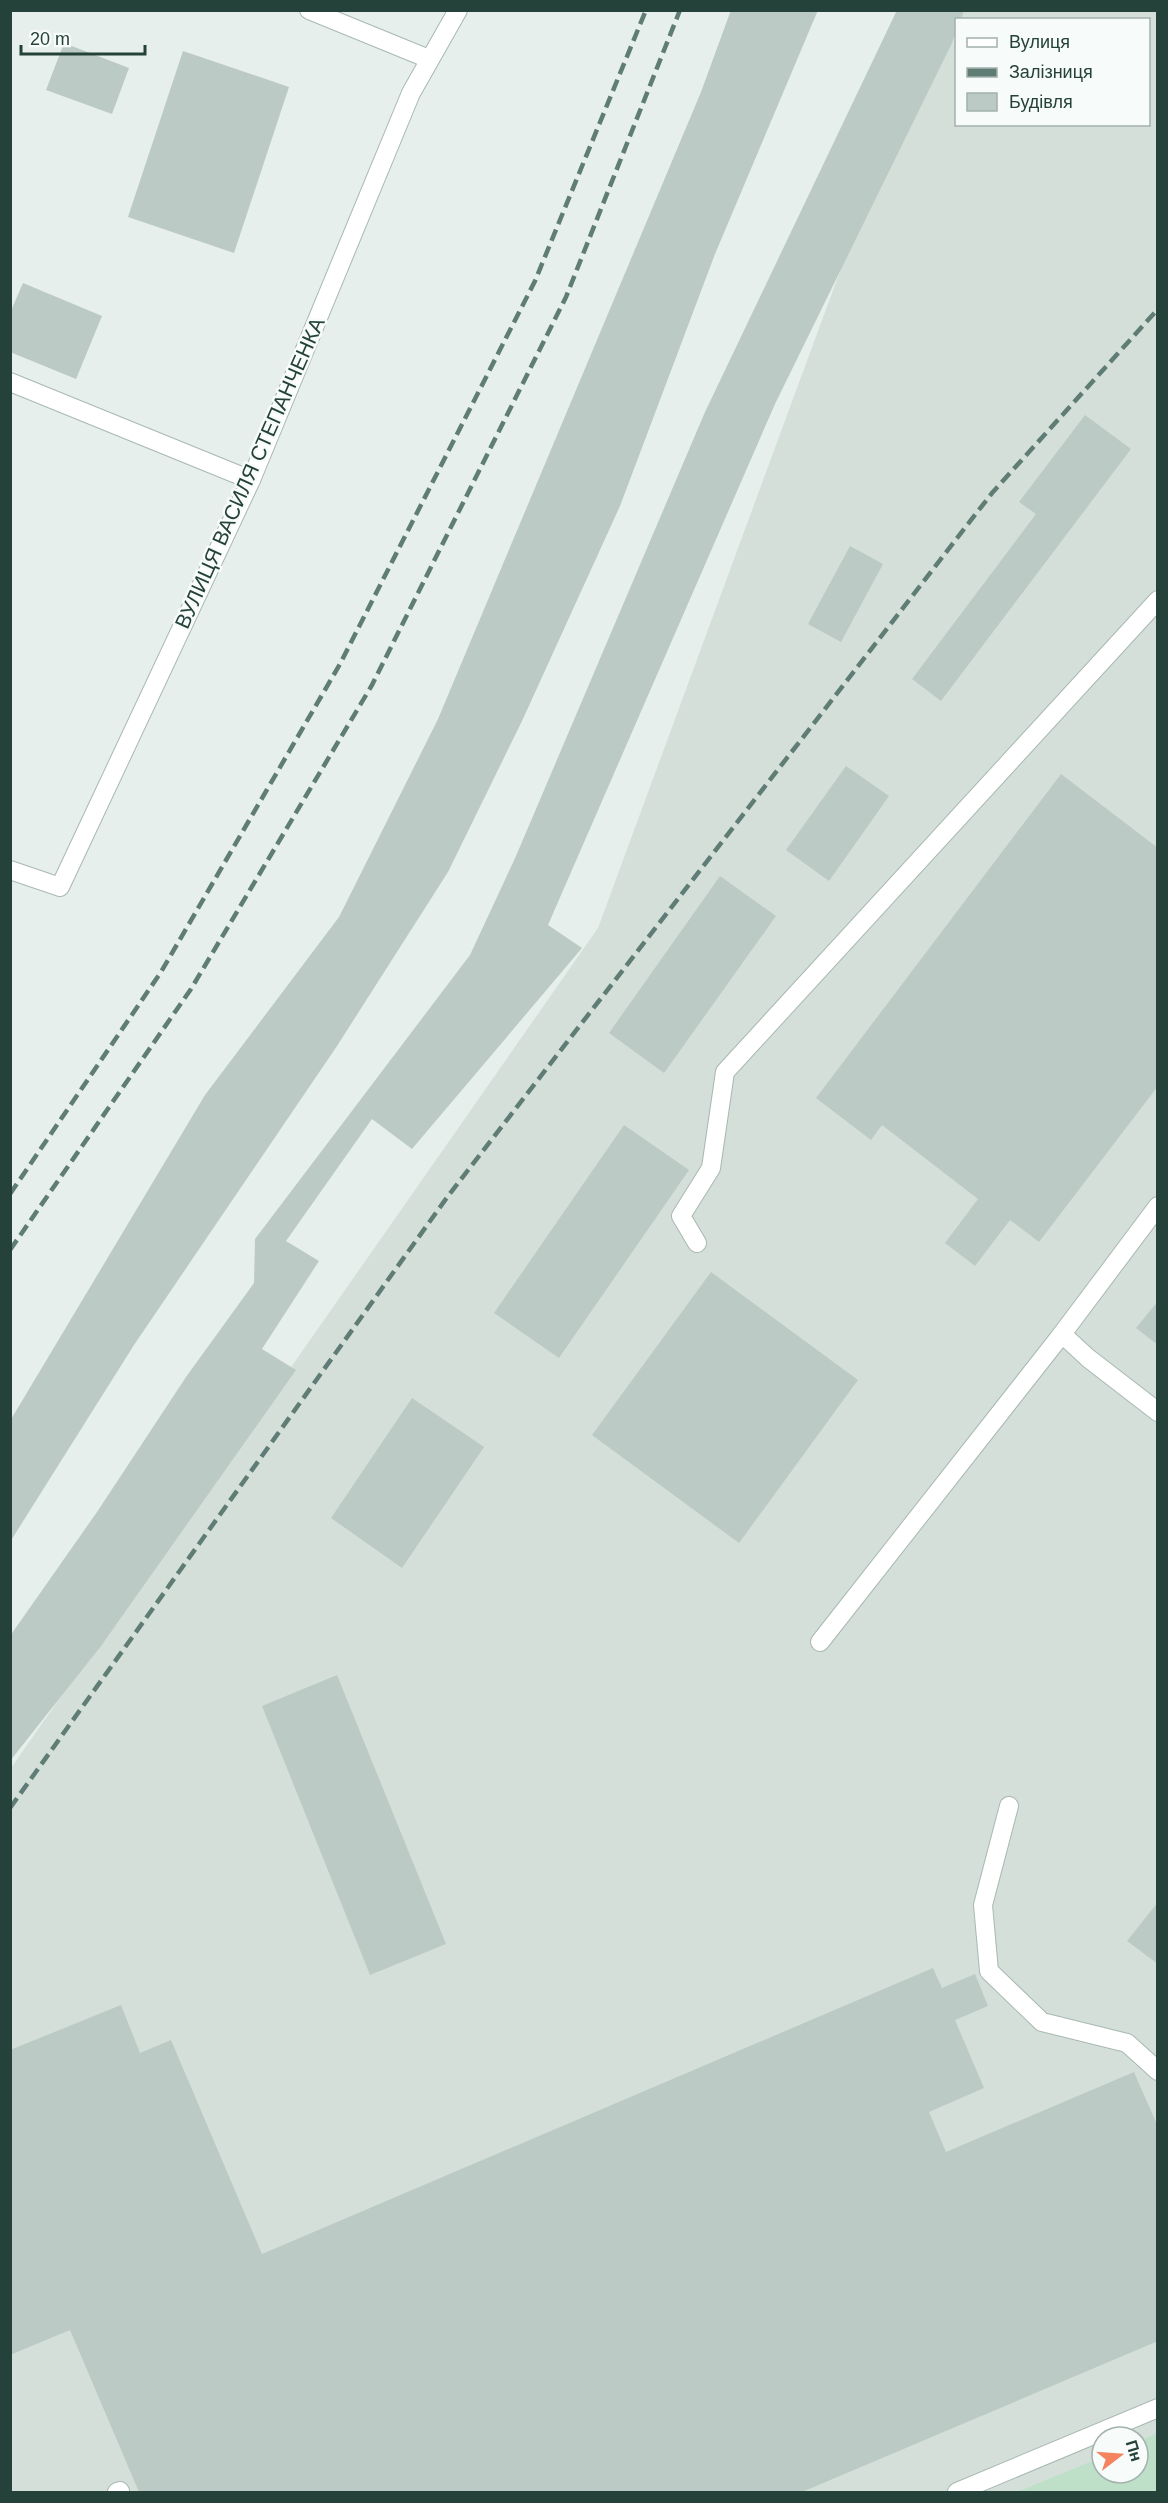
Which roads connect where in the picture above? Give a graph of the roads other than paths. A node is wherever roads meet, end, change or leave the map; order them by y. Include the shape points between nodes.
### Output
1 (309, 10) edge
2 (458, 10) edge
3 (429, 59) junction
4 (10, 382) edge
5 (251, 480) junction
6 (1158, 600) edge
7 (10, 870) edge
8 (1158, 1206) edge
9 (697, 1243) dead end
10 (1062, 1334) junction
11 (1158, 1412) edge
12 (820, 1642) dead end
13 (1009, 1806) dead end
14 (1158, 2071) edge
15 (1158, 2408) edge
16 (957, 2493) edge

1 - 3 street
2 - 3 street, ВУЛИЦЯ ВАСИЛЯ СТЕПАНЧЕНКА
3 - 5 street, ВУЛИЦЯ ВАСИЛЯ СТЕПАНЧЕНКА via 411,93
4 - 5 street
5 - 7 street, ВУЛИЦЯ ВАСИЛЯ СТЕПАНЧЕНКА via 60,887
6 - 9 street via 725,1072 711,1168 681,1216
8 - 10 street
10 - 11 street
10 - 12 street
13 - 14 street via 983,1905 989,1971 1042,2022 1127,2043
15 - 16 street

